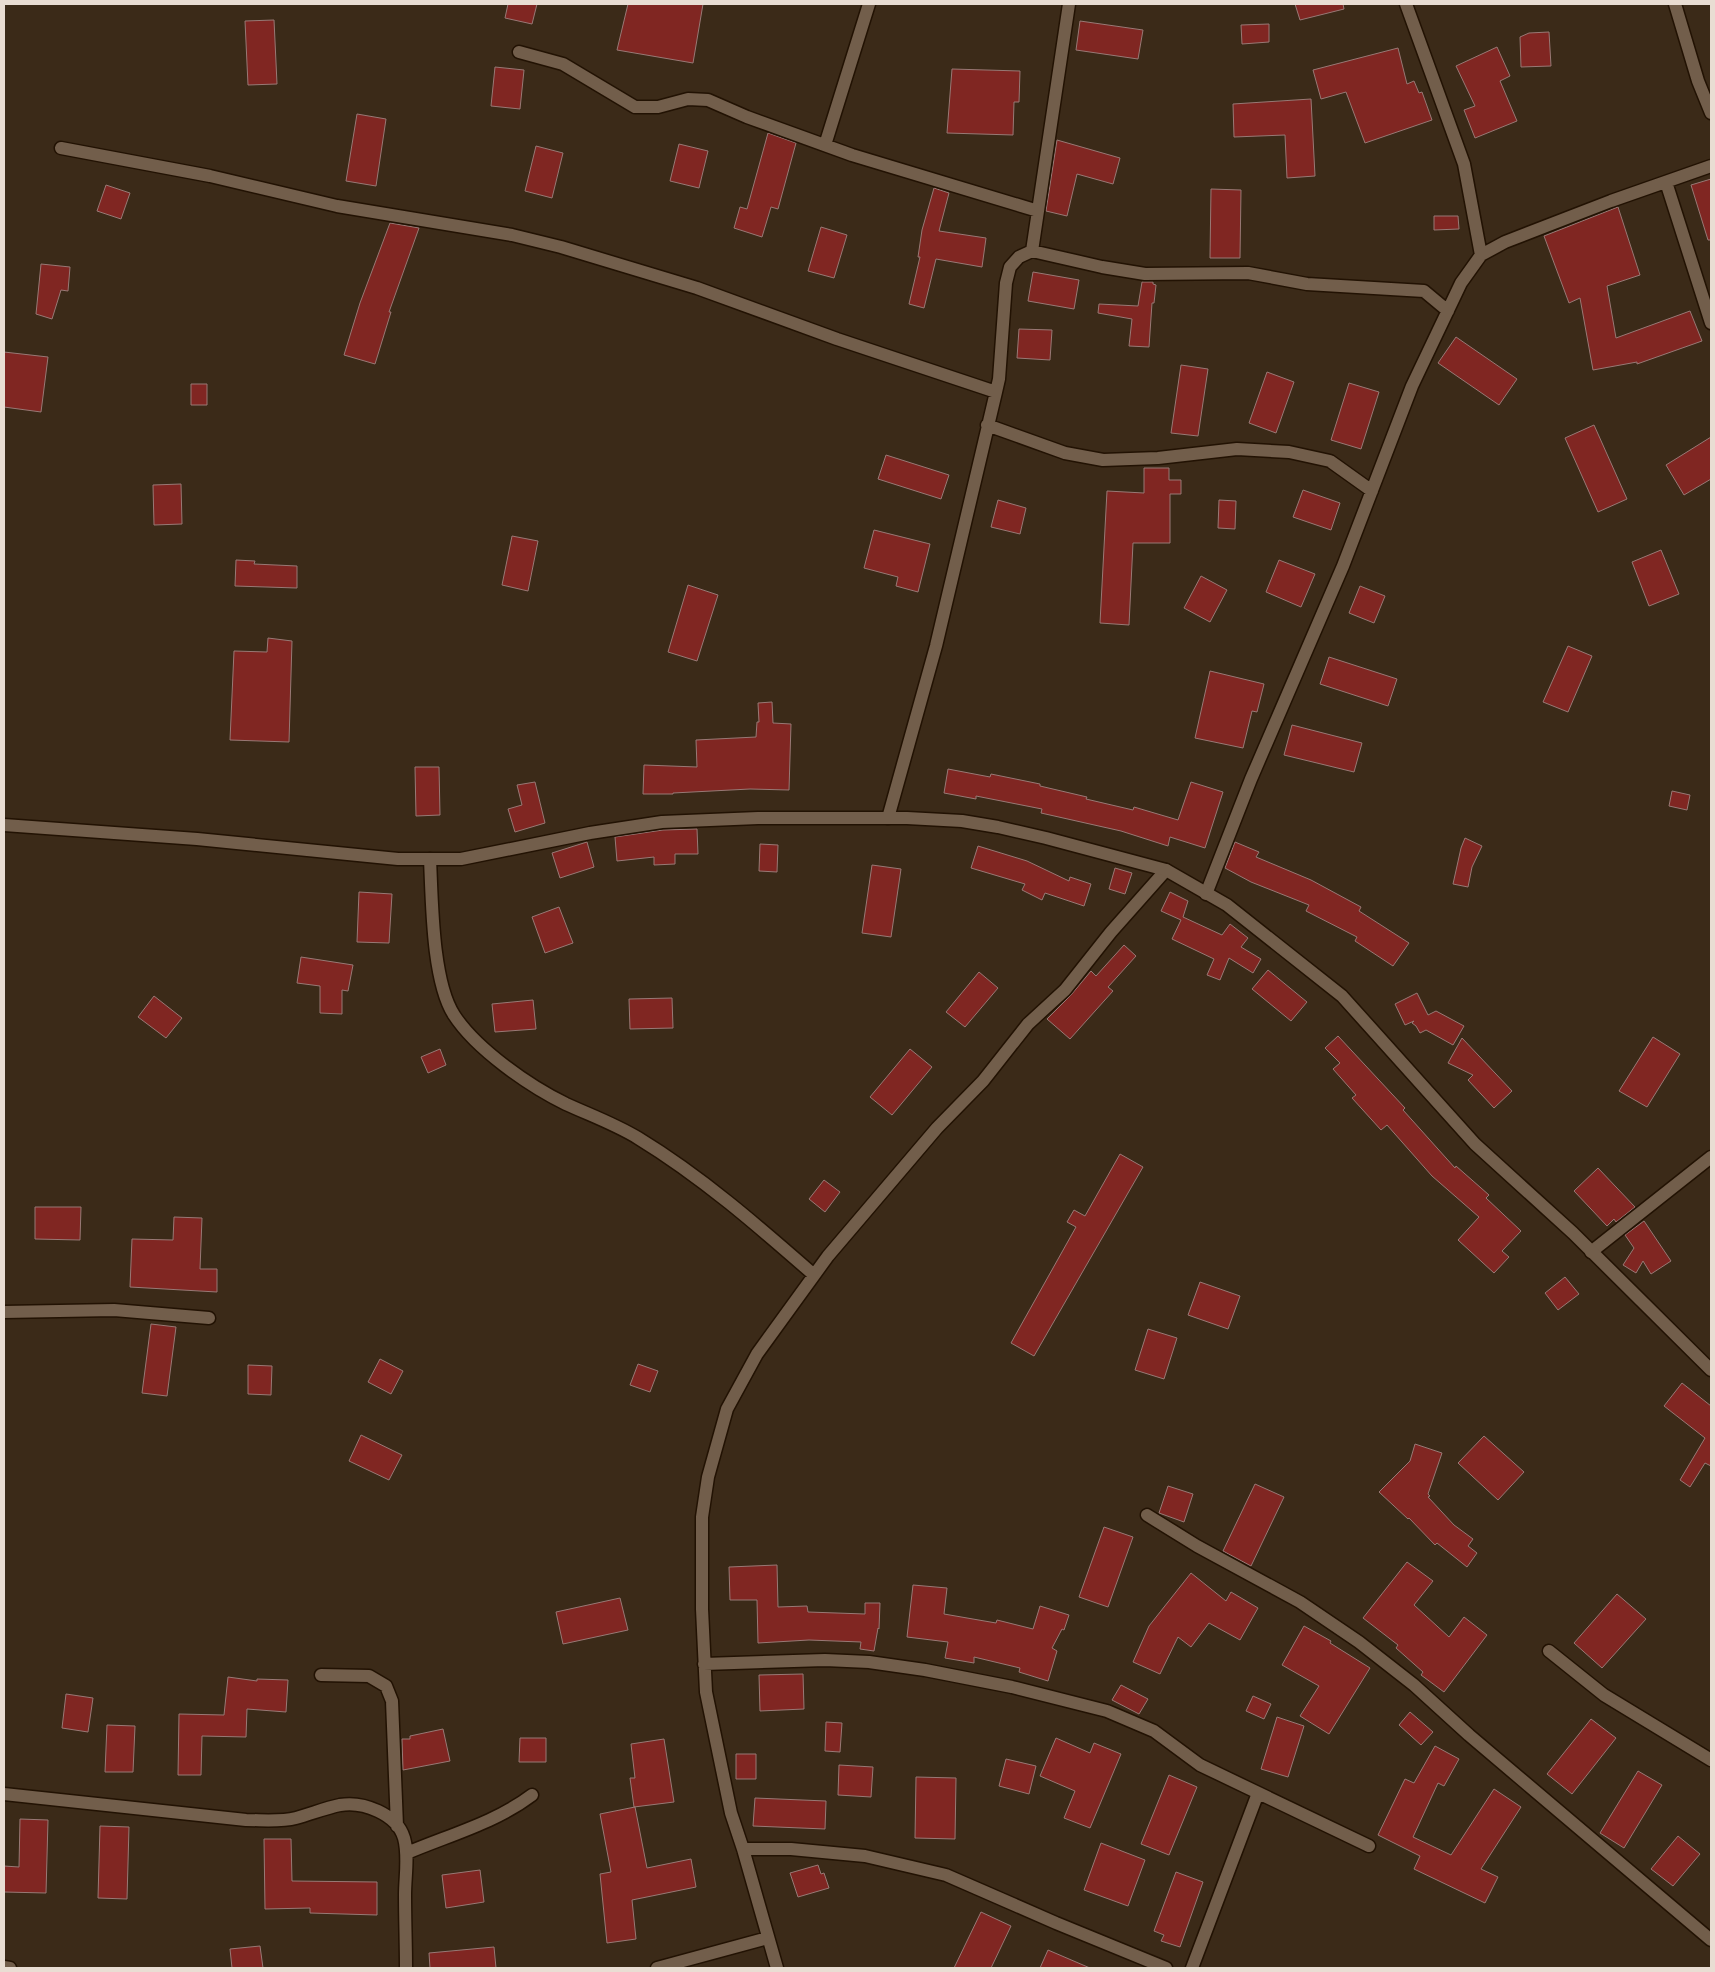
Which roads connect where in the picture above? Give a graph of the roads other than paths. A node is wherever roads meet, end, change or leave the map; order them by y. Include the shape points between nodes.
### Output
1 (869, 4) edge
2 (1069, 4) edge
3 (1406, 4) edge
4 (1675, 4) edge
5 (519, 52) dead end
6 (1711, 113) edge
7 (825, 144) junction
8 (61, 148) dead end
9 (1711, 166) edge
10 (1666, 182) junction
11 (1038, 212) junction
12 (1032, 251) junction
13 (1481, 255) junction
14 (1448, 311) junction
15 (1711, 323) edge
16 (996, 392) junction
17 (987, 425) junction
18 (1372, 491) junction
19 (888, 818) junction
20 (4, 825) edge
21 (430, 859) junction
22 (1166, 870) junction
23 (1206, 894) junction
24 (1711, 1157) edge
25 (1591, 1252) junction
26 (814, 1275) junction
27 (4, 1312) edge
28 (210, 1318) dead end
29 (1711, 1370) edge
30 (1147, 1515) dead end
31 (1549, 1651) dead end
32 (704, 1664) junction
33 (321, 1675) dead end
34 (1711, 1760) edge
35 (1258, 1793) junction
36 (4, 1794) edge
37 (532, 1796) dead end
38 (396, 1826) junction
39 (1369, 1846) dead end
40 (743, 1849) junction
41 (406, 1853) junction
42 (768, 1938) junction
43 (1711, 1940) edge
44 (4, 1967) edge
45 (10, 1968) edge
46 (406, 1968) edge
47 (657, 1968) edge
48 (777, 1968) edge
49 (1166, 1968) edge
50 (1192, 1968) edge

1 - 7 street
2 - 11 street
3 - 13 street via 1464,164
4 - 6 street
5 - 7 street via 563,64 636,107 658,107 688,99 708,100
7 - 11 street
8 - 16 street via 210,176 337,206 561,246 697,288
9 - 10 street
10 - 13 street via 1611,200 1505,242
10 - 15 street
11 - 12 street
12 - 14 street via 1145,274 1248,272 1307,284 1424,291
12 - 16 street via 1019,257 1010,267 1006,282
13 - 14 street via 1461,283
14 - 18 street via 1412,386
16 - 17 street
17 - 18 street via 1065,453 1103,460 1158,458 1237,449 1289,452 1330,461
17 - 19 street via 936,646
18 - 23 street
19 - 21 street via 662,822 590,832 460,859
19 - 22 street via 962,821 998,827
20 - 21 street via 197,839 398,859
21 - 26 street via 438,966 444,995 454,1015 476,1040 533,1086 636,1137 668,1158 726,1199
22 - 23 street
22 - 26 street via 1065,990 1028,1024 983,1081 937,1128
23 - 25 street via 1227,905 1342,996 1475,1144
24 - 25 street
25 - 29 street
26 - 32 street via 757,1354 727,1409 708,1477 702,1517
27 - 28 street via 114,1310
30 - 43 street via 1300,1602 1367,1648 1414,1684 1469,1735
31 - 34 street via 1604,1695
32 - 35 street via 825,1660 868,1662 1012,1687 1136,1721 1200,1765
32 - 40 street via 719,1761
33 - 38 street via 369,1676 386,1686 392,1701
35 - 39 street
35 - 50 street
36 - 38 street via 271,1821 352,1804 382,1812
37 - 41 street via 494,1818
38 - 41 street via 403,1836
40 - 42 street
40 - 49 street via 791,1848 865,1856 946,1875
41 - 46 street
42 - 47 street
42 - 48 street
44 - 45 street

